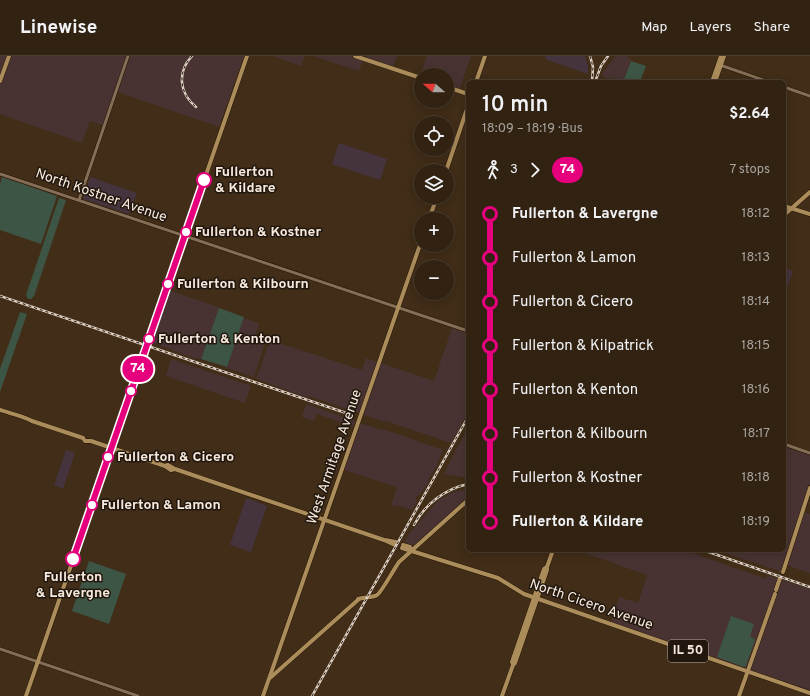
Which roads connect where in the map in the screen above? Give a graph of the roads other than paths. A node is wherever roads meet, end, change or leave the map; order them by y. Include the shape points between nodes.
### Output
1 (9, 56) edge
2 (128, 56) edge
3 (246, 56) edge
4 (355, 56) edge
5 (485, 56) edge
6 (723, 56) edge
7 (720, 65) junction
8 (414, 76) edge
9 (477, 80) edge
10 (715, 80) edge
11 (763, 80) edge
12 (0, 81) edge
13 (786, 88) edge
14 (454, 89) edge
15 (466, 93) edge
16 (810, 96) edge
17 (466, 112) edge
18 (448, 164) edge
19 (0, 174) edge
20 (810, 192) edge
21 (79, 200) junction
22 (786, 206) edge
23 (792, 208) junction
24 (786, 213) edge
25 (810, 214) edge
26 (184, 236) junction
27 (418, 252) edge
28 (398, 308) junction
29 (466, 330) edge
30 (0, 410) edge
31 (786, 445) edge
32 (111, 448) junction
33 (810, 453) edge
34 (810, 488) edge
35 (466, 502) edge
36 (325, 520) junction
37 (395, 544) dead end
38 (403, 546) dead end
39 (412, 550) junction
40 (552, 552) edge
41 (782, 572) tunnel mouth
42 (779, 578) tunnel mouth
43 (536, 598) junction
44 (0, 649) edge
45 (38, 662) junction
46 (274, 666) junction
47 (279, 671) junction
48 (748, 671) junction
49 (270, 679) junction
50 (810, 693) edge
51 (26, 696) edge
52 (138, 696) edge
53 (263, 696) edge
54 (502, 696) edge
55 (739, 696) edge

1 - 12 main road
2 - 21 street
3 - 26 main road
4 - 8 main road
5 - 9 main road
6 - 7 main road
7 - 10 main road
7 - 11 street
13 - 16 street
14 - 15 main road
17 - 18 main road
19 - 21 street, North Kostner Avenue
20 - 23 main road
21 - 26 street, North Kostner Avenue
22 - 23 main road
23 - 24 main road
23 - 25 main road
26 - 28 street, North Kostner Avenue
26 - 32 main road
27 - 28 main road, West Armitage Avenue
28 - 29 street, North Kostner Avenue
28 - 36 main road, West Armitage Avenue
30 - 32 main road
31 - 33 street
32 - 36 main road via 168,465 175,470
32 - 45 main road
34 - 41 main road
35 - 39 main road
36 - 37 main road
36 - 46 main road, West Armitage Avenue
38 - 39 main road, North Cicero Avenue / IL 50
39 - 43 main road, North Cicero Avenue / IL 50 via 498,578 524,594
39 - 47 main road via 393,569 380,592 358,599
40 - 43 main road via 544,569
42 - 48 main road
43 - 48 main road, North Cicero Avenue / IL 50
43 - 54 main road
44 - 45 street
45 - 51 main road
45 - 52 street
46 - 47 main road
46 - 49 main road, West Armitage Avenue
47 - 49 main road
48 - 50 main road, North Cicero Avenue / IL 50
48 - 55 main road
49 - 53 main road, West Armitage Avenue

